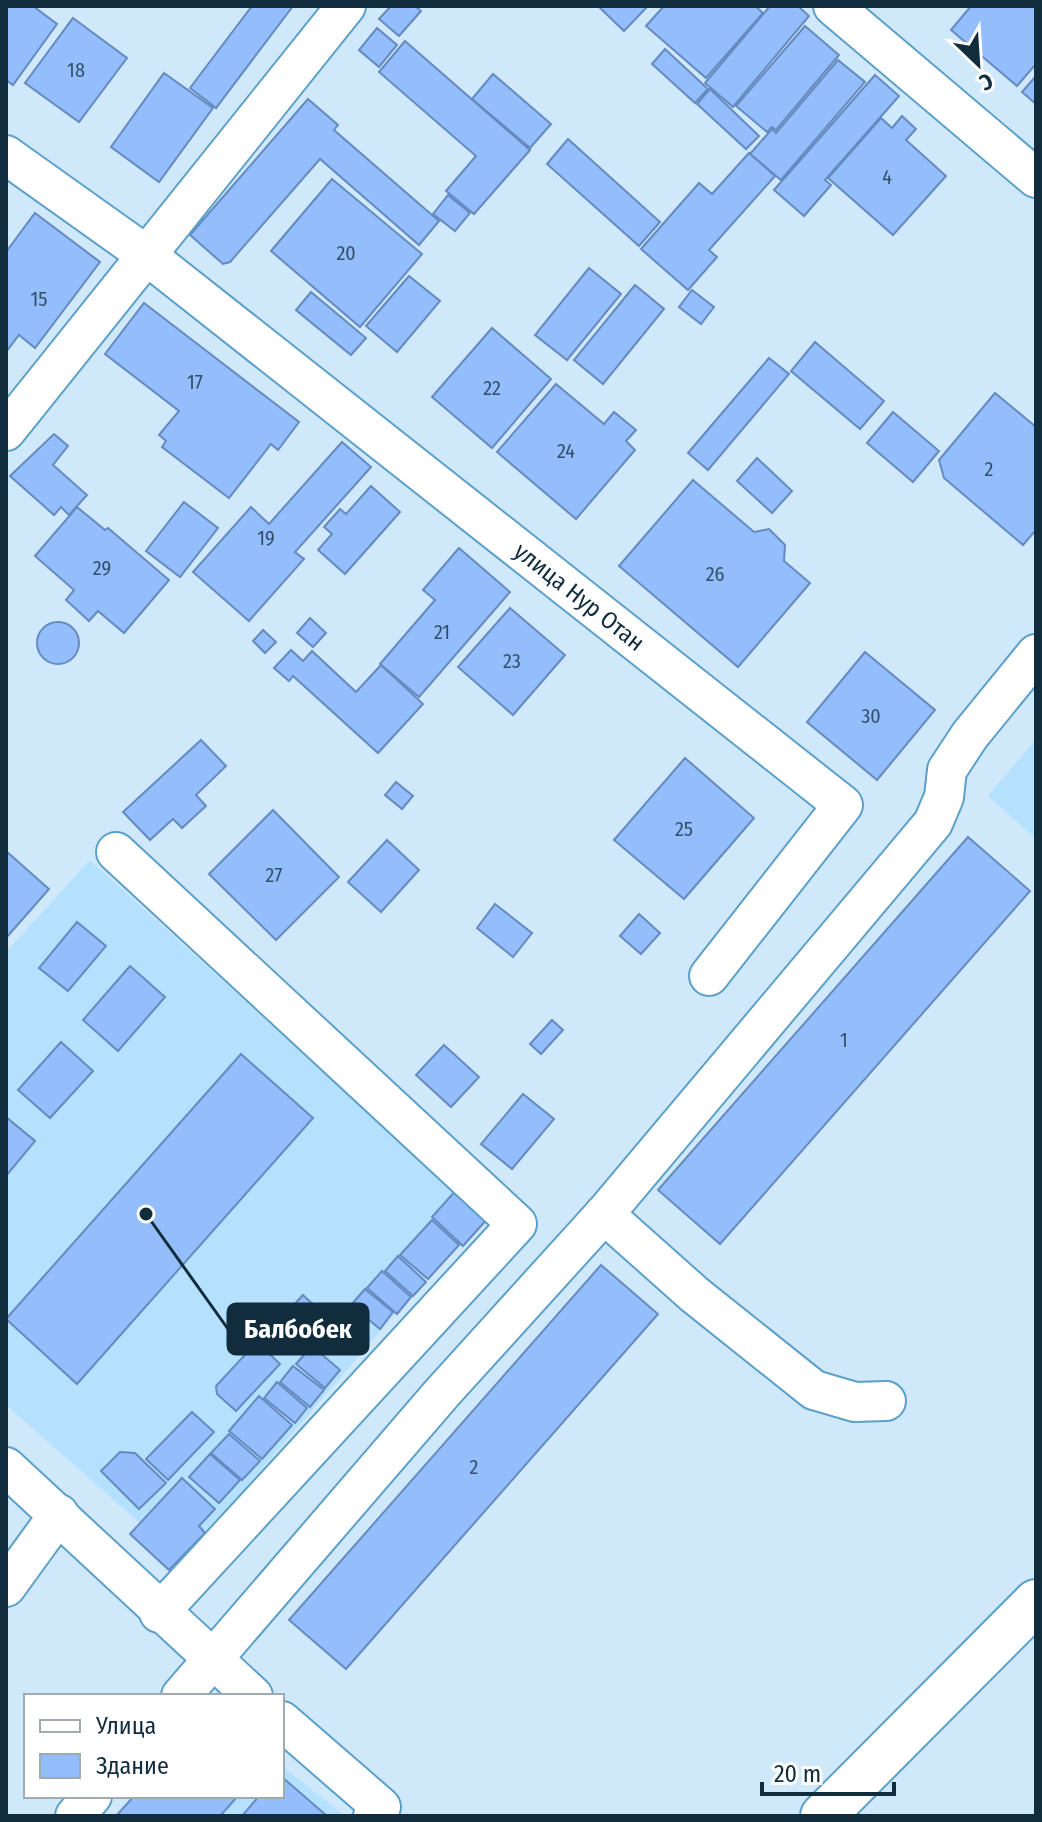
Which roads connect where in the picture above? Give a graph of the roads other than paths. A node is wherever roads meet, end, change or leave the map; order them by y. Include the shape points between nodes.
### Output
1 (346, 6) edge
2 (833, 6) edge
3 (6, 155) edge
4 (1036, 178) edge
5 (145, 254) junction
6 (6, 431) edge
7 (1036, 654) edge
8 (116, 852) dead end
9 (709, 976) dead end
10 (604, 1214) junction
11 (886, 1401) dead end
12 (6, 1467) edge
13 (59, 1514) junction
14 (6, 1587) edge
15 (1036, 1602) edge
16 (159, 1613) junction
17 (212, 1660) junction
18 (183, 1694) edge
19 (251, 1694) edge
20 (284, 1723) edge
21 (90, 1798) edge
22 (75, 1816) edge
23 (373, 1816) edge
24 (823, 1816) edge

1 - 5 street
2 - 4 street
3 - 5 street, улица Нур Отан
5 - 6 street
5 - 9 street, улица Нур Отан via 843,805
7 - 10 street via 947,770 933,823
8 - 16 street via 517,1224
10 - 11 street via 814,1390 855,1402
10 - 17 street
12 - 13 street
13 - 14 street
13 - 16 street
15 - 24 highway
16 - 17 street
17 - 18 street
17 - 19 street
20 - 23 street via 381,1807
21 - 22 street

